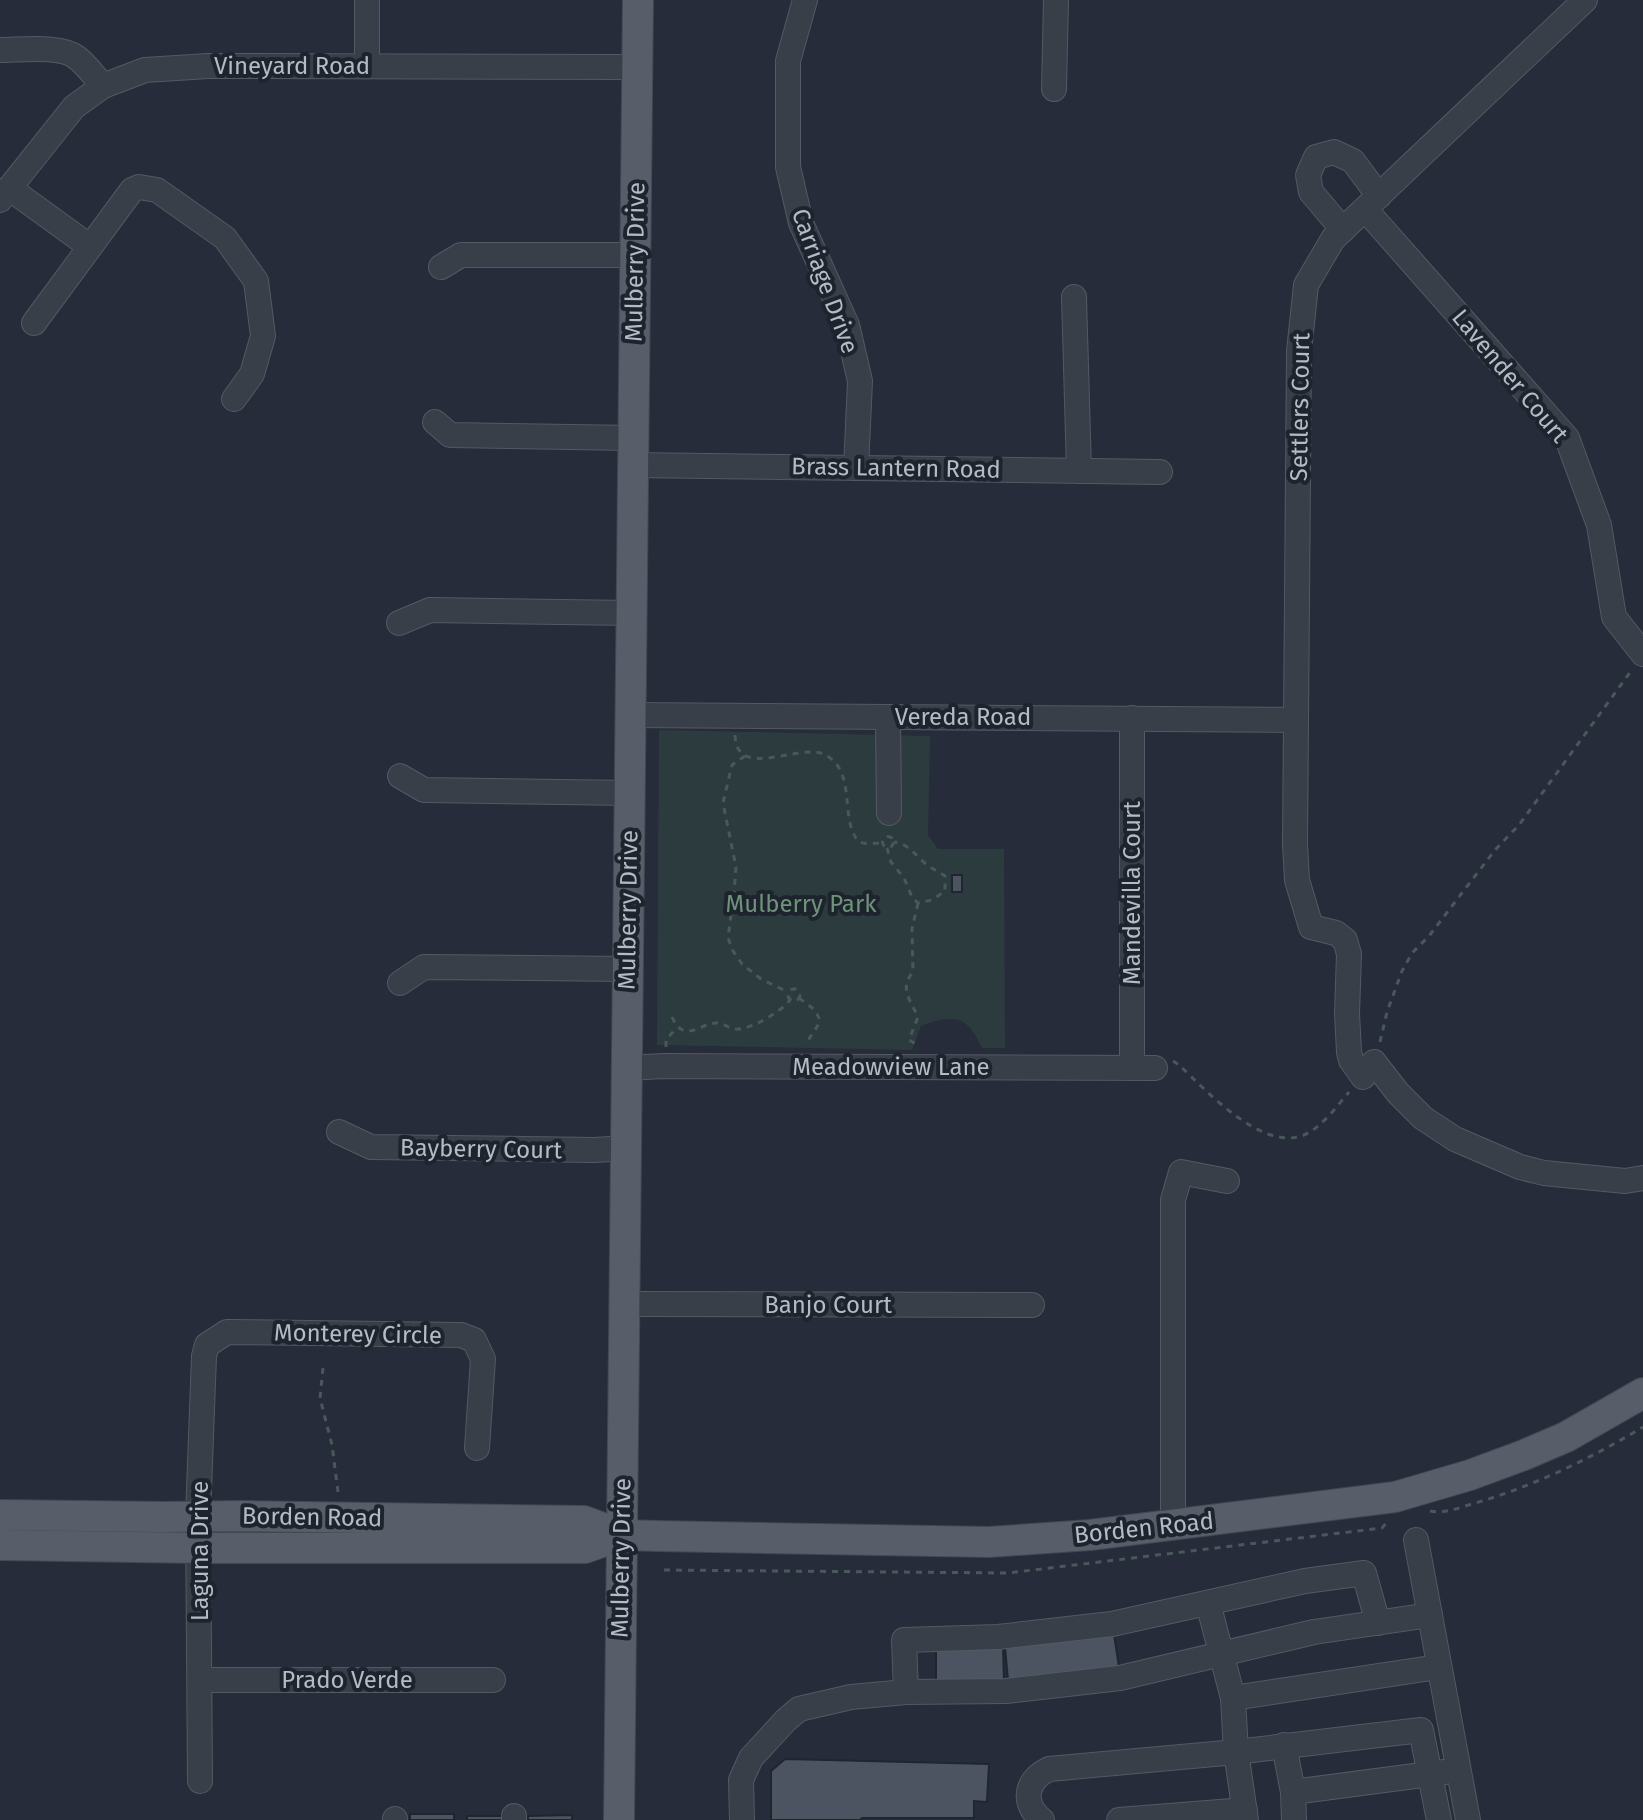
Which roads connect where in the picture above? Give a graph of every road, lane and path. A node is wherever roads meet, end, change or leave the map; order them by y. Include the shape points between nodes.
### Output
1 (367, 0) edge
2 (638, 0) edge
3 (805, 0) edge
4 (1056, 0) edge
5 (1585, 0) edge
6 (0, 50) edge
7 (367, 66) junction
8 (638, 67) junction
9 (103, 86) junction
10 (1054, 89) dead end
11 (4, 194) edge
12 (1372, 202) junction
13 (1343, 230) junction
14 (89, 246) junction
15 (635, 255) junction
16 (441, 267) dead end
17 (1074, 297) dead end
18 (34, 323) dead end
19 (234, 399) dead end
20 (435, 422) dead end
21 (633, 452) junction
22 (856, 468) junction
23 (1079, 471) junction
24 (1160, 472) dead end
25 (631, 613) junction
26 (399, 623) dead end
27 (1638, 662) edge
28 (630, 715) junction
29 (888, 717) junction
30 (1132, 718) junction
31 (1296, 720) junction
32 (400, 776) dead end
33 (630, 793) junction
34 (889, 813) dead end
35 (894, 842) junction
36 (882, 843) junction
37 (887, 848) junction
38 (918, 903) junction
39 (628, 969) junction
40 (400, 983) dead end
41 (788, 992) junction
42 (799, 998) junction
43 (790, 1000) junction
44 (672, 1017) dead end
45 (1151, 1064) junction
46 (805, 1066) junction
47 (926, 1067) junction
48 (627, 1068) junction
49 (1368, 1070) junction
50 (339, 1132) dead end
51 (627, 1148) junction
52 (1643, 1178) edge
53 (1227, 1181) dead end
54 (624, 1304) junction
55 (1032, 1305) dead end
56 (227, 1332) joint
57 (323, 1368) dead end
58 (1643, 1393) edge
59 (1643, 1427) edge
60 (477, 1448) dead end
61 (338, 1492) dead end
62 (1426, 1510) dead end
63 (0, 1515) edge
64 (198, 1517) junction
65 (1173, 1526) junction
66 (622, 1535) junction
67 (1416, 1540) dead end
68 (0, 1545) edge
69 (199, 1548) junction
70 (1208, 1603) junction
71 (1430, 1615) junction
72 (1378, 1623) junction
73 (1222, 1655) junction
74 (1438, 1667) junction
75 (200, 1680) junction
76 (493, 1680) dead end
77 (906, 1692) junction
78 (1233, 1698) junction
79 (1284, 1745) junction
80 (1236, 1752) junction
81 (1457, 1770) junction
82 (1430, 1774) junction
83 (200, 1781) dead end
84 (1293, 1792) junction
85 (1245, 1815) edge
86 (619, 1820) edge
87 (742, 1820) edge
88 (1042, 1820) edge
89 (1119, 1820) edge
90 (1294, 1820) edge
91 (1439, 1820) edge
92 (1468, 1820) edge

1 - 7 street
2 - 8 main road, Mulberry Drive
3 - 22 street, Carriage Drive via 788,61 788,167 801,223 847,325 860,381
4 - 10 street
5 - 12 street, Settlers Court
6 - 9 street via 70,54
7 - 8 street, Vineyard Road
7 - 9 street, Vineyard Road via 145,70
8 - 15 main road, Mulberry Drive
9 - 11 street, Vineyard Road via 74,107
11 - 14 street
12 - 13 street, Settlers Court
12 - 13 street, Lavender Court via 1353,161 1334,152 1316,157 1308,175 1311,192
12 - 27 street, Lavender Court via 1567,438 1599,525 1614,617
13 - 31 street, Settlers Court via 1306,285
14 - 18 street
14 - 19 street via 139,187 157,190 225,238 256,281 263,336 252,374
15 - 16 street via 461,255
15 - 21 main road, Mulberry Drive
17 - 23 street
20 - 21 street, Brass Lantern Road via 450,435
21 - 22 street, Brass Lantern Road
21 - 25 main road, Mulberry Drive
22 - 23 street, Brass Lantern Road
23 - 24 street, Brass Lantern Road
25 - 26 street via 430,610
25 - 28 main road, Mulberry Drive
27 - 49 path via 1519,825 1412,953
28 - 29 street, Vereda Road
28 - 33 main road, Mulberry Drive
29 - 30 street, Vereda Road
29 - 34 street
30 - 31 street, Vereda Road
30 - 45 street, Mandevilla Court
31 - 49 street, Settlers Court via 1297,880 1311,927 1345,940 1349,1052 1351,1060
32 - 33 street via 424,790
33 - 39 main road, Mulberry Drive
35 - 36 path via 888,837
35 - 37 path
35 - 38 path via 909,847 945,876 945,891
36 - 37 path
36 - 41 path via 866,844 855,837 842,771 820,752 745,756 732,765 723,803 736,867 728,938 742,964
37 - 38 path
38 - 47 path via 912,929 913,972 905,990 918,1017 909,1040 922,1048
39 - 40 street via 424,967
39 - 48 main road, Mulberry Drive
41 - 42 path via 796,989
41 - 43 path
42 - 43 path
42 - 46 path via 820,1020 808,1038
43 - 44 path via 743,1029 715,1023 683,1030
45 - 47 street, Meadowview Lane
45 - 49 path via 1179,1065 1243,1121 1283,1138 1304,1135 1323,1122
46 - 47 street, Meadowview Lane
46 - 48 street, Meadowview Lane
48 - 51 main road, Mulberry Drive
49 - 52 street via 1455,1139 1520,1167 1625,1181
50 - 51 street, Bayberry Court via 371,1147
51 - 54 main road, Mulberry Drive
53 - 65 street via 1181,1172 1173,1200
54 - 55 street, Banjo Court
54 - 66 main road, Mulberry Drive
56 - 60 street, Monterey Circle via 461,1335 474,1340 483,1359
56 - 64 street, Laguna Drive via 207,1345 204,1356
57 - 61 path via 320,1398
58 - 65 main road, Borden Road via 1524,1455 1406,1494
59 - 62 path via 1535,1482 1440,1513
63 - 64 main road, Borden Road
64 - 66 main road, Borden Road via 584,1521
64 - 69 street, Laguna Drive
65 - 66 main road, Borden Road via 989,1542
66 - 69 main road, Borden Road via 585,1548
66 - 86 main road, Mulberry Drive
67 - 71 street
68 - 69 main road, Borden Road
69 - 75 street, Laguna Drive
70 - 72 street via 1364,1573
70 - 73 street
70 - 77 street via 1112,1624 998,1637 904,1640
71 - 72 street
71 - 74 street
72 - 73 street via 1314,1632
73 - 77 street via 1120,1678 1006,1691
73 - 78 street
74 - 78 street
74 - 81 street
75 - 76 street, Prado Verde
75 - 83 street, Laguna Drive
77 - 87 street via 799,1709 751,1758 741,1780
78 - 80 street
79 - 80 street
79 - 82 street via 1421,1730
79 - 84 street
80 - 85 street
80 - 88 street via 1049,1769 1035,1778 1028,1795
81 - 82 street
81 - 92 street
82 - 84 street
82 - 91 street
84 - 90 street
85 - 89 street

